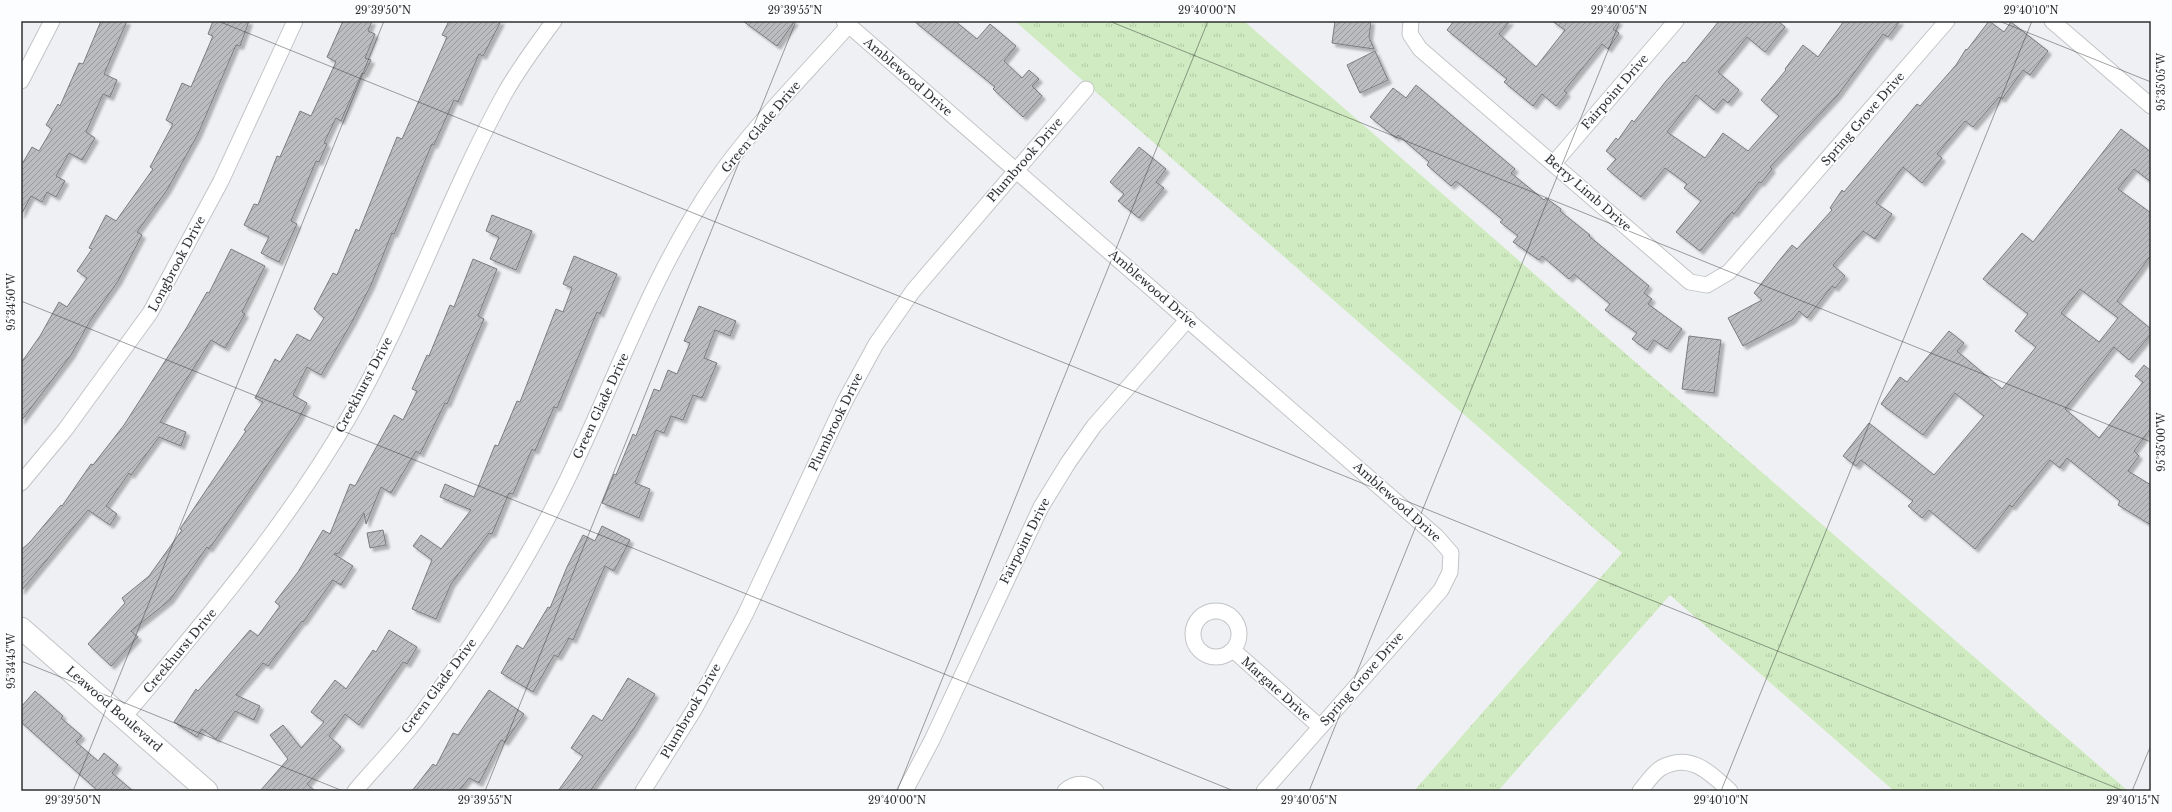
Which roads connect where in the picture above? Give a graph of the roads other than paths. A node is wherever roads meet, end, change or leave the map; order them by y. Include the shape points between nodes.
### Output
1 (52, 21) edge
2 (295, 21) edge
3 (554, 21) edge
4 (1411, 21) edge
5 (1676, 21) edge
6 (1947, 21) edge
7 (2052, 21) edge
8 (846, 23) edge
9 (21, 81) edge
10 (1086, 90) dead end
11 (2151, 106) edge
12 (1554, 163) junction
13 (1016, 171) junction
14 (1778, 216) joint
15 (1188, 319) junction
16 (21, 483) edge
17 (1450, 563) joint
18 (21, 628) edge
19 (1233, 650) dead end
20 (123, 718) junction
21 (1320, 728) junction
22 (207, 791) edge
23 (355, 791) edge
24 (643, 791) edge
25 (905, 791) edge
26 (1065, 791) edge
27 (1096, 791) edge
28 (1264, 791) edge
29 (1640, 791) edge
30 (1730, 791) edge

1 - 9 street
2 - 16 street, Longbrook Drive via 221,181 150,314 65,430
3 - 20 street, Creekhurst Drive via 506,92 349,417 263,546 220,602
4 - 12 street, Berry Limb Drive via 1410,34 1420,49
5 - 12 street, Fairpoint Drive
6 - 14 street, Spring Grove Drive
7 - 11 street
8 - 13 street, Amblewood Drive
8 - 23 street, Green Glade Drive via 745,142 715,182 662,274 567,481 500,600 420,716
10 - 13 street, Plumbrook Drive
12 - 14 street, Berry Limb Drive via 1690,282 1707,285 1729,272
13 - 15 street, Amblewood Drive
13 - 24 street, Plumbrook Drive via 913,291 876,344 845,401 745,615 694,710
15 - 17 street, Amblewood Drive via 1437,537 1451,553
15 - 25 street, Fairpoint Drive via 1094,426 1045,501 1020,549 932,740
17 - 21 street, Spring Grove Drive via 1450,572 1440,590
18 - 20 street, Leawood Boulevard
19 - 21 street, Margate Drive
20 - 22 street, Leawood Boulevard
21 - 28 street, Spring Grove Drive
26 - 27 street via 1076,784 1083,784
29 - 30 street via 1660,769 1680,761 1698,765

